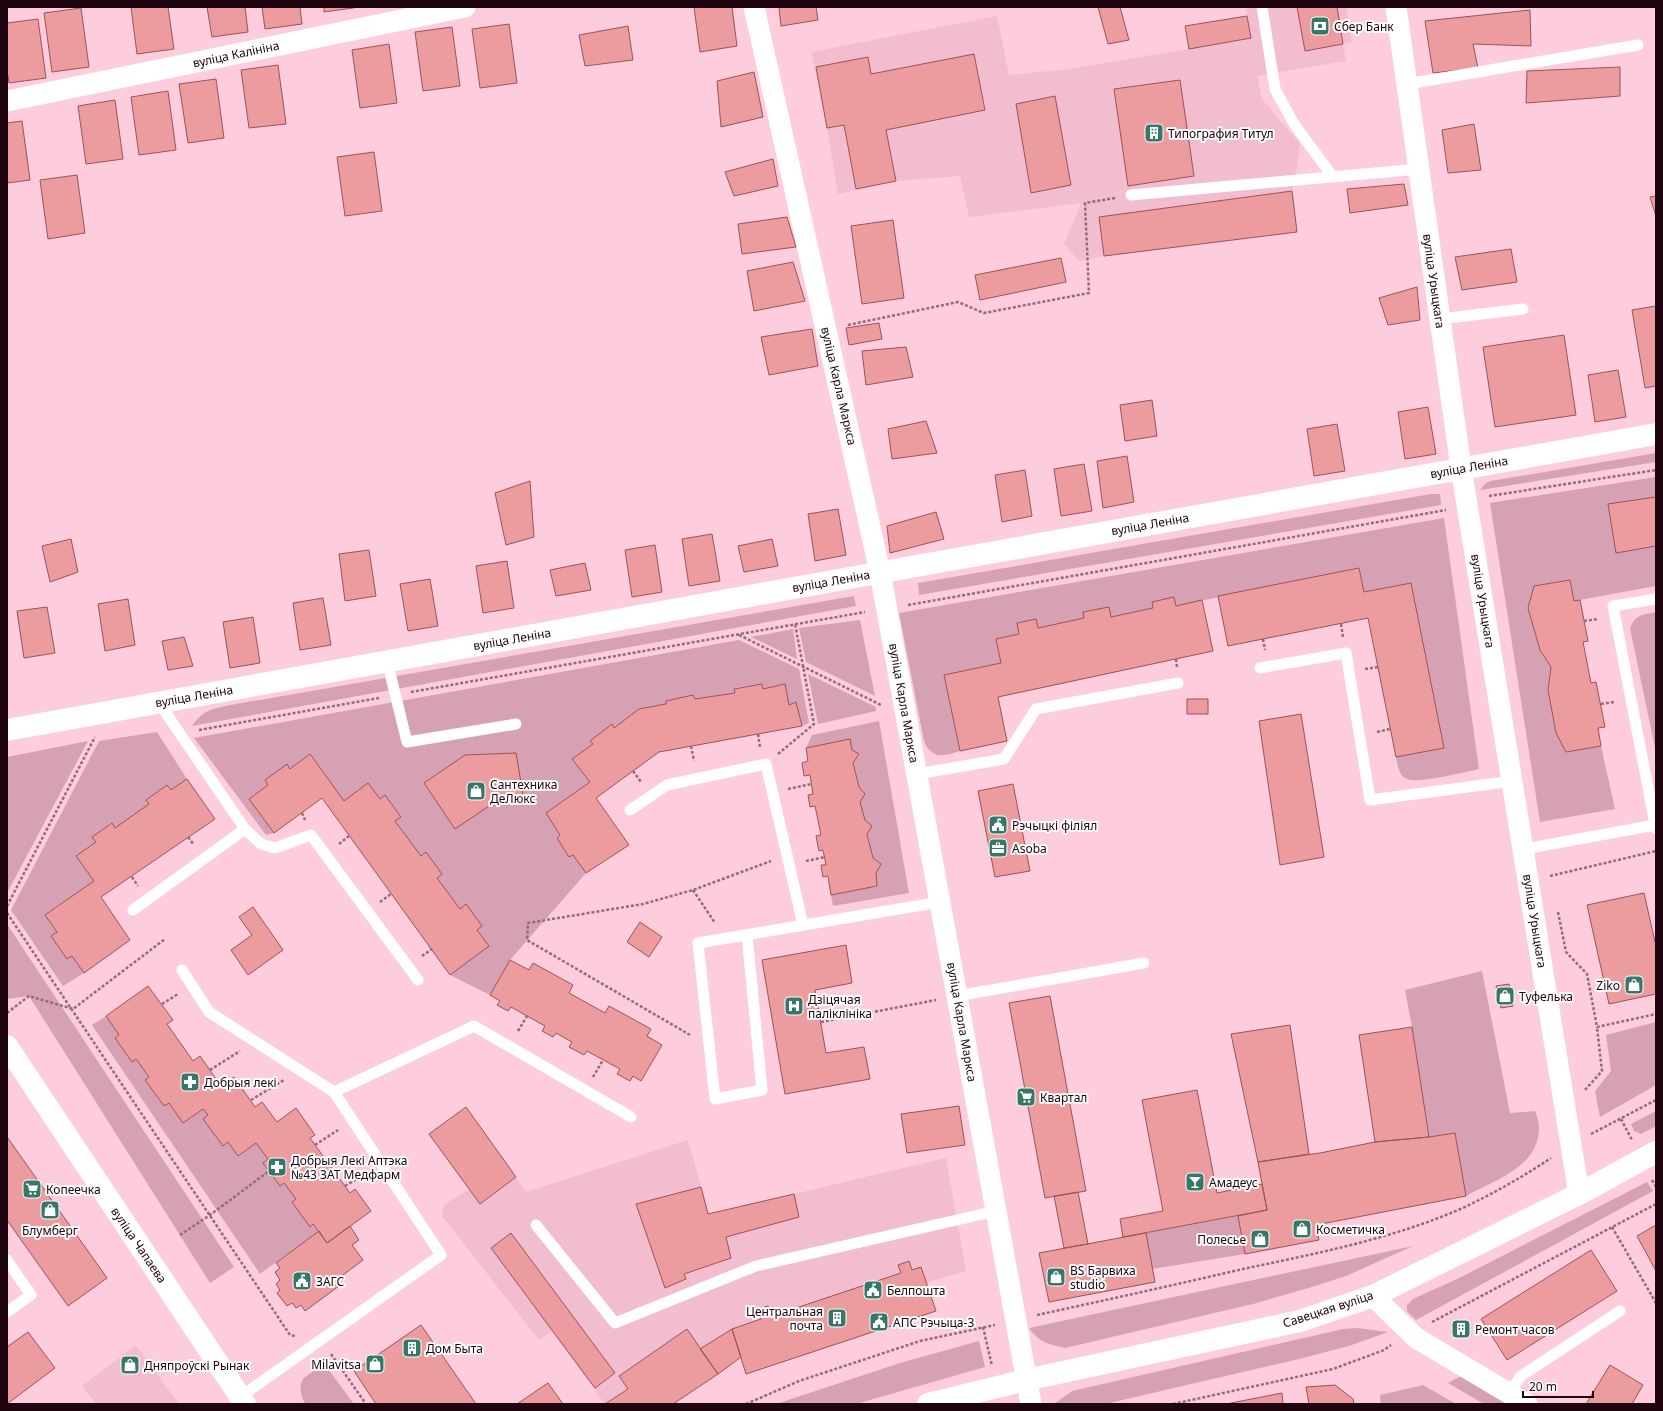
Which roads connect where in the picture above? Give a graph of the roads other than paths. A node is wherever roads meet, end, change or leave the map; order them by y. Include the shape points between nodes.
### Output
1 (465, 7) edge
2 (754, 7) edge
3 (1262, 7) edge
4 (1396, 7) edge
5 (1638, 45) dead end
6 (1407, 84) junction
7 (7, 101) edge
8 (1419, 169) junction
9 (1334, 177) junction
10 (1131, 195) road end
11 (1523, 309) dead end
12 (1440, 319) junction
13 (1656, 434) edge
14 (1461, 468) junction
15 (880, 572) junction
16 (1656, 598) edge
17 (387, 661) junction
18 (1260, 668) dead end
19 (1178, 683) dead end
20 (159, 703) junction
21 (516, 724) dead end
22 (7, 730) edge
23 (917, 774) junction
24 (1513, 781) junction
25 (630, 810) dead end
26 (1656, 827) edge
27 (245, 829) junction
28 (1524, 848) junction
29 (940, 902) junction
30 (133, 910) dead end
31 (803, 925) junction
32 (747, 935) junction
33 (1144, 964) dead end
34 (182, 970) dead end
35 (418, 980) dead end
36 (957, 996) junction
37 (7, 1046) edge
38 (334, 1092) junction
39 (631, 1117) dead end
40 (1656, 1152) edge
41 (1579, 1194) junction
42 (996, 1211) junction
43 (536, 1225) dead end
44 (7, 1260) edge
45 (1373, 1296) junction
46 (1620, 1311) dead end
47 (7, 1312) edge
48 (1026, 1380) junction
49 (1509, 1393) junction
50 (242, 1400) edge
51 (928, 1404) edge
52 (1031, 1404) edge
53 (1527, 1404) edge

1 - 7 street, вуліца Калініна
2 - 15 street, вуліца Карла Маркса
3 - 9 lane via 1275,89 1294,124
4 - 6 street, вуліца Урыцкага
5 - 6 lane
6 - 8 street, вуліца Урыцкага
8 - 9 lane
8 - 12 street, вуліца Урыцкага
9 - 10 lane
11 - 12 lane
12 - 14 street, вуліца Урыцкага
13 - 14 street, вуліца Леніна
14 - 15 street, вуліца Леніна
14 - 24 street, вуліца Урыцкага
15 - 17 street, вуліца Леніна
15 - 23 street, вуліца Карла Маркса
16 - 26 lane via 1613,606
17 - 20 street, вуліца Леніна
17 - 21 lane via 407,742
18 - 24 lane via 1346,653 1370,800
19 - 23 lane via 1036,709 1004,759
20 - 22 street, вуліца Леніна
20 - 27 lane
23 - 29 street, вуліца Карла Маркса
24 - 28 street, вуліца Урыцкага
25 - 31 lane via 667,785 766,764
26 - 28 lane
27 - 30 lane
27 - 35 lane via 261,844 275,848 311,835
28 - 41 street, вуліца Урыцкага
29 - 31 lane
29 - 36 street, вуліца Карла Маркса
31 - 32 lane
32 - 32 lane via 698,943 716,1099 762,1090
33 - 36 lane
34 - 38 lane via 209,1012
36 - 42 street, вуліца Карла Маркса
37 - 50 street, вуліца Чапаева
38 - 39 lane via 474,1026
38 - 50 lane via 441,1255
40 - 41 street, Савецкая вуліца
41 - 45 street, Савецкая вуліца
42 - 43 lane via 756,1266 615,1323
42 - 48 street, вуліца Карла Маркса
44 - 47 lane via 31,1294
45 - 48 street, Савецкая вуліца via 1300,1321
45 - 49 street via 1416,1338
46 - 49 lane via 1521,1376
48 - 51 street, Савецкая вуліца
48 - 52 street, вуліца Карла Маркса
49 - 53 street

